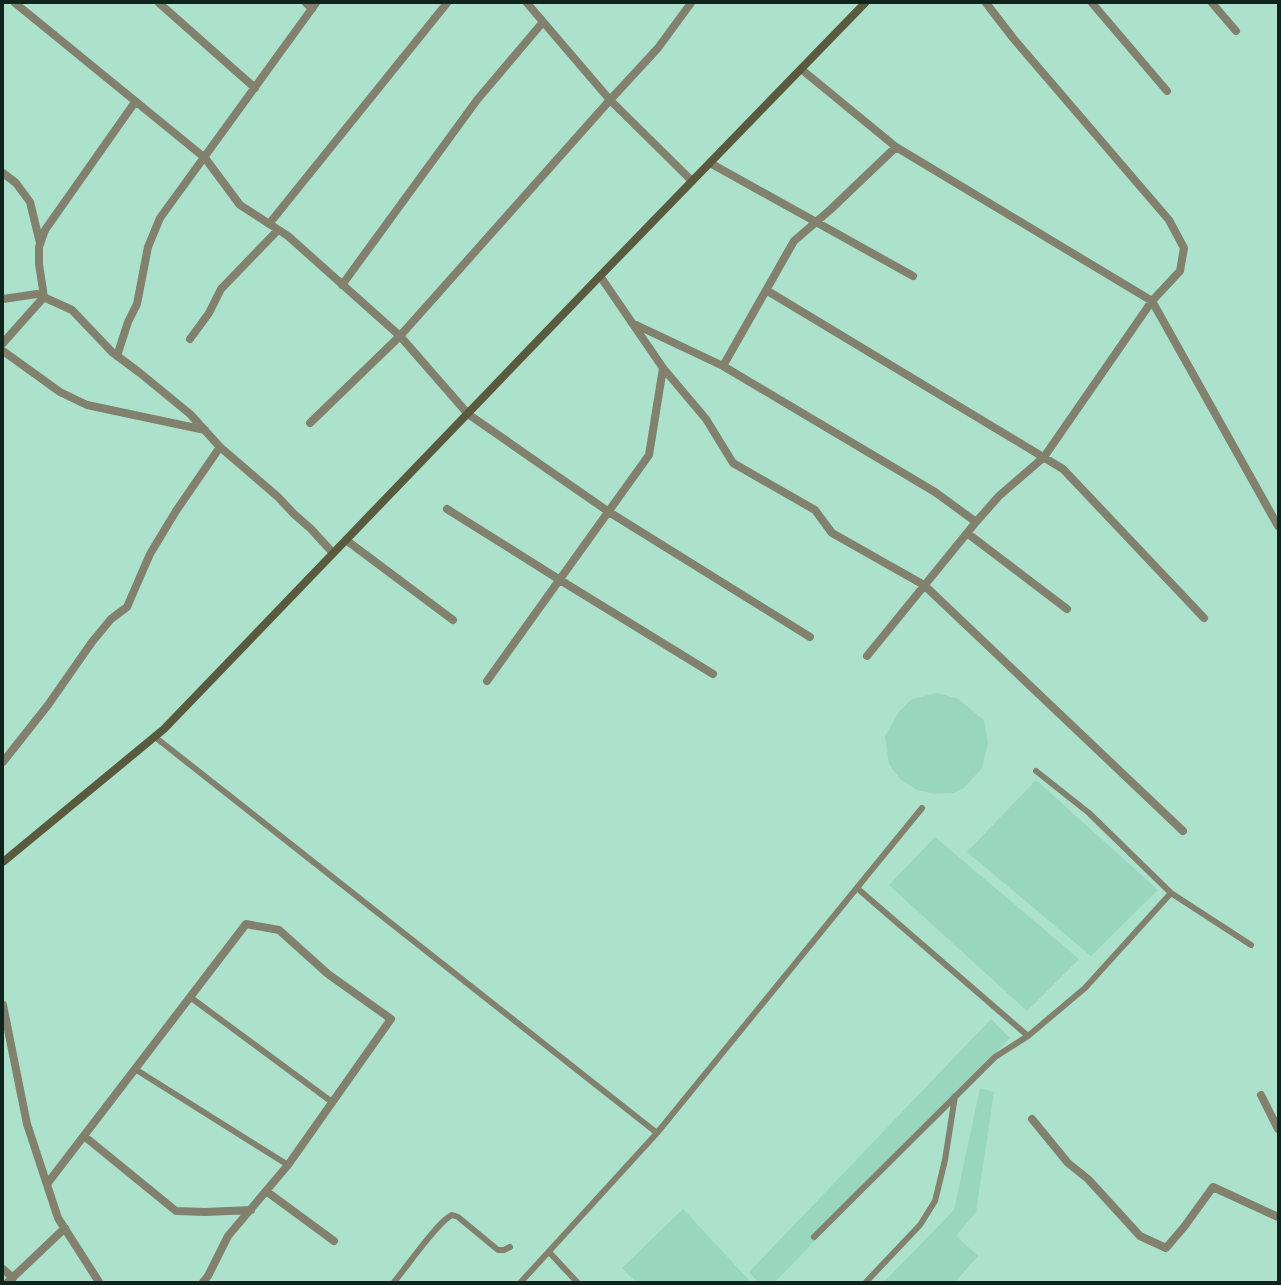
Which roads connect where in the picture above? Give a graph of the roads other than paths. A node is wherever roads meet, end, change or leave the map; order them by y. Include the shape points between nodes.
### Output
1 (15, 3) edge
2 (159, 3) edge
3 (447, 3) edge
4 (527, 3) edge
5 (691, 3) edge
6 (865, 3) edge
7 (986, 3) edge
8 (1092, 3) edge
9 (1212, 3) edge
10 (311, 5) edge
11 (543, 22) junction
12 (1236, 31) dead end
13 (801, 69) junction
14 (255, 88) junction
15 (1167, 91) dead end
16 (610, 100) junction
17 (135, 102) junction
18 (896, 147) junction
19 (205, 158) junction
20 (710, 163) junction
21 (3, 173) edge
22 (692, 181) junction
23 (817, 222) junction
24 (269, 224) junction
25 (278, 230) junction
26 (40, 244) junction
27 (600, 276) junction
28 (913, 276) dead end
29 (342, 285) junction
30 (766, 290) junction
31 (44, 297) junction
32 (3, 299) edge
33 (1152, 302) junction
34 (632, 322) junction
35 (400, 336) junction
36 (190, 339) dead end
37 (3, 343) edge
38 (3, 351) edge
39 (117, 356) junction
40 (724, 366) junction
41 (663, 368) junction
42 (468, 414) junction
43 (310, 423) dead end
44 (205, 430) junction
45 (220, 447) junction
46 (1044, 456) junction
47 (447, 509) dead end
48 (609, 512) junction
49 (976, 522) junction
50 (1278, 526) edge
51 (967, 533) junction
52 (346, 540) junction
53 (333, 553) junction
54 (560, 580) junction
55 (924, 585) junction
56 (1067, 609) dead end
57 (1204, 618) dead end
58 (453, 620) dead end
59 (810, 637) dead end
60 (867, 656) dead end
61 (713, 674) dead end
62 (488, 681) dead end
63 (155, 737) junction
64 (3, 762) edge
65 (1036, 771) dead end
66 (922, 808) dead end
67 (1183, 831) dead end
68 (3, 862) edge
69 (857, 888) junction
70 (1171, 893) junction
71 (1252, 945) dead end
72 (190, 997) junction
73 (3, 1005) edge
74 (1028, 1036) junction
75 (135, 1069) junction
76 (1261, 1095) dead end
77 (955, 1096) junction
78 (332, 1102) junction
79 (1032, 1119) dead end
80 (1278, 1129) edge
81 (657, 1133) junction
82 (84, 1136) junction
83 (288, 1165) junction
84 (47, 1184) junction
85 (266, 1191) junction
86 (251, 1210) junction
87 (1278, 1217) edge
88 (65, 1228) junction
89 (814, 1238) dead end
90 (334, 1241) dead end
91 (510, 1247) dead end
92 (549, 1252) junction
93 (3, 1269) edge
94 (11, 1280) edge
95 (99, 1282) edge
96 (203, 1282) edge
97 (394, 1282) edge
98 (521, 1282) edge
99 (577, 1282) edge
100 (866, 1282) edge

1 - 17 street
2 - 14 street
3 - 24 street
4 - 11 street
5 - 16 street via 658,48
6 - 13 street
7 - 33 street via 1169,220 1184,248 1180,271
8 - 15 street
9 - 12 street
10 - 14 street
11 - 16 street
11 - 29 street via 477,100
13 - 18 street
13 - 20 street
14 - 19 street
16 - 22 street
16 - 35 street
17 - 19 street
17 - 26 street via 58,210 45,230
18 - 23 street
18 - 33 street
19 - 24 street via 240,205
19 - 39 street via 160,218 148,247 137,304
20 - 22 street
20 - 23 street
21 - 26 street via 16,183 30,202
22 - 27 street
23 - 28 street
23 - 30 street via 794,241
24 - 25 street
25 - 29 street
25 - 36 street via 221,289 209,313
26 - 31 street
27 - 34 street
27 - 42 street
29 - 35 street
30 - 40 street
30 - 46 street
31 - 32 street via 37,294
31 - 37 street
31 - 39 street via 72,310
33 - 46 street
33 - 50 street
34 - 40 street
34 - 41 street
35 - 42 street
35 - 43 street
38 - 44 street via 60,392 87,404
39 - 44 street via 190,414
40 - 49 street via 935,492
41 - 48 street via 649,455
41 - 55 street via 706,419 733,463 815,510 832,533
42 - 48 street
42 - 52 street
44 - 45 street
45 - 53 street via 278,497
45 - 64 street via 150,554 127,607 111,620 92,642 48,705
46 - 49 street via 999,496
46 - 57 street via 1063,468
47 - 54 street
48 - 54 street
48 - 59 street
49 - 51 street
51 - 55 street
51 - 56 street
52 - 53 street
52 - 58 street
53 - 63 street
54 - 61 street
54 - 62 street
55 - 60 street
55 - 67 street
63 - 68 street
63 - 81 lane
65 - 70 lane via 1089,813
66 - 69 lane
69 - 74 lane
69 - 81 lane
70 - 71 lane
70 - 74 lane via 1085,988
72 - 75 street
72 - 78 lane
72 - 78 street via 246,924 279,930 328,974 391,1019
73 - 84 street via 27,1124
74 - 77 lane via 995,1057
75 - 82 street
75 - 83 lane
76 - 80 street
77 - 89 lane
77 - 100 lane via 945,1160 934,1202 920,1225
78 - 83 street
79 - 87 street via 1068,1163 1088,1179 1140,1236 1166,1248 1213,1187
81 - 92 lane
82 - 84 street
82 - 86 street via 176,1211
83 - 85 street
84 - 88 street via 58,1218
85 - 86 street
85 - 90 street
86 - 96 street via 228,1236
88 - 94 street
88 - 95 street
91 - 97 lane via 498,1250 458,1217 452,1215 437,1229
92 - 98 lane
92 - 99 lane
93 - 94 street

